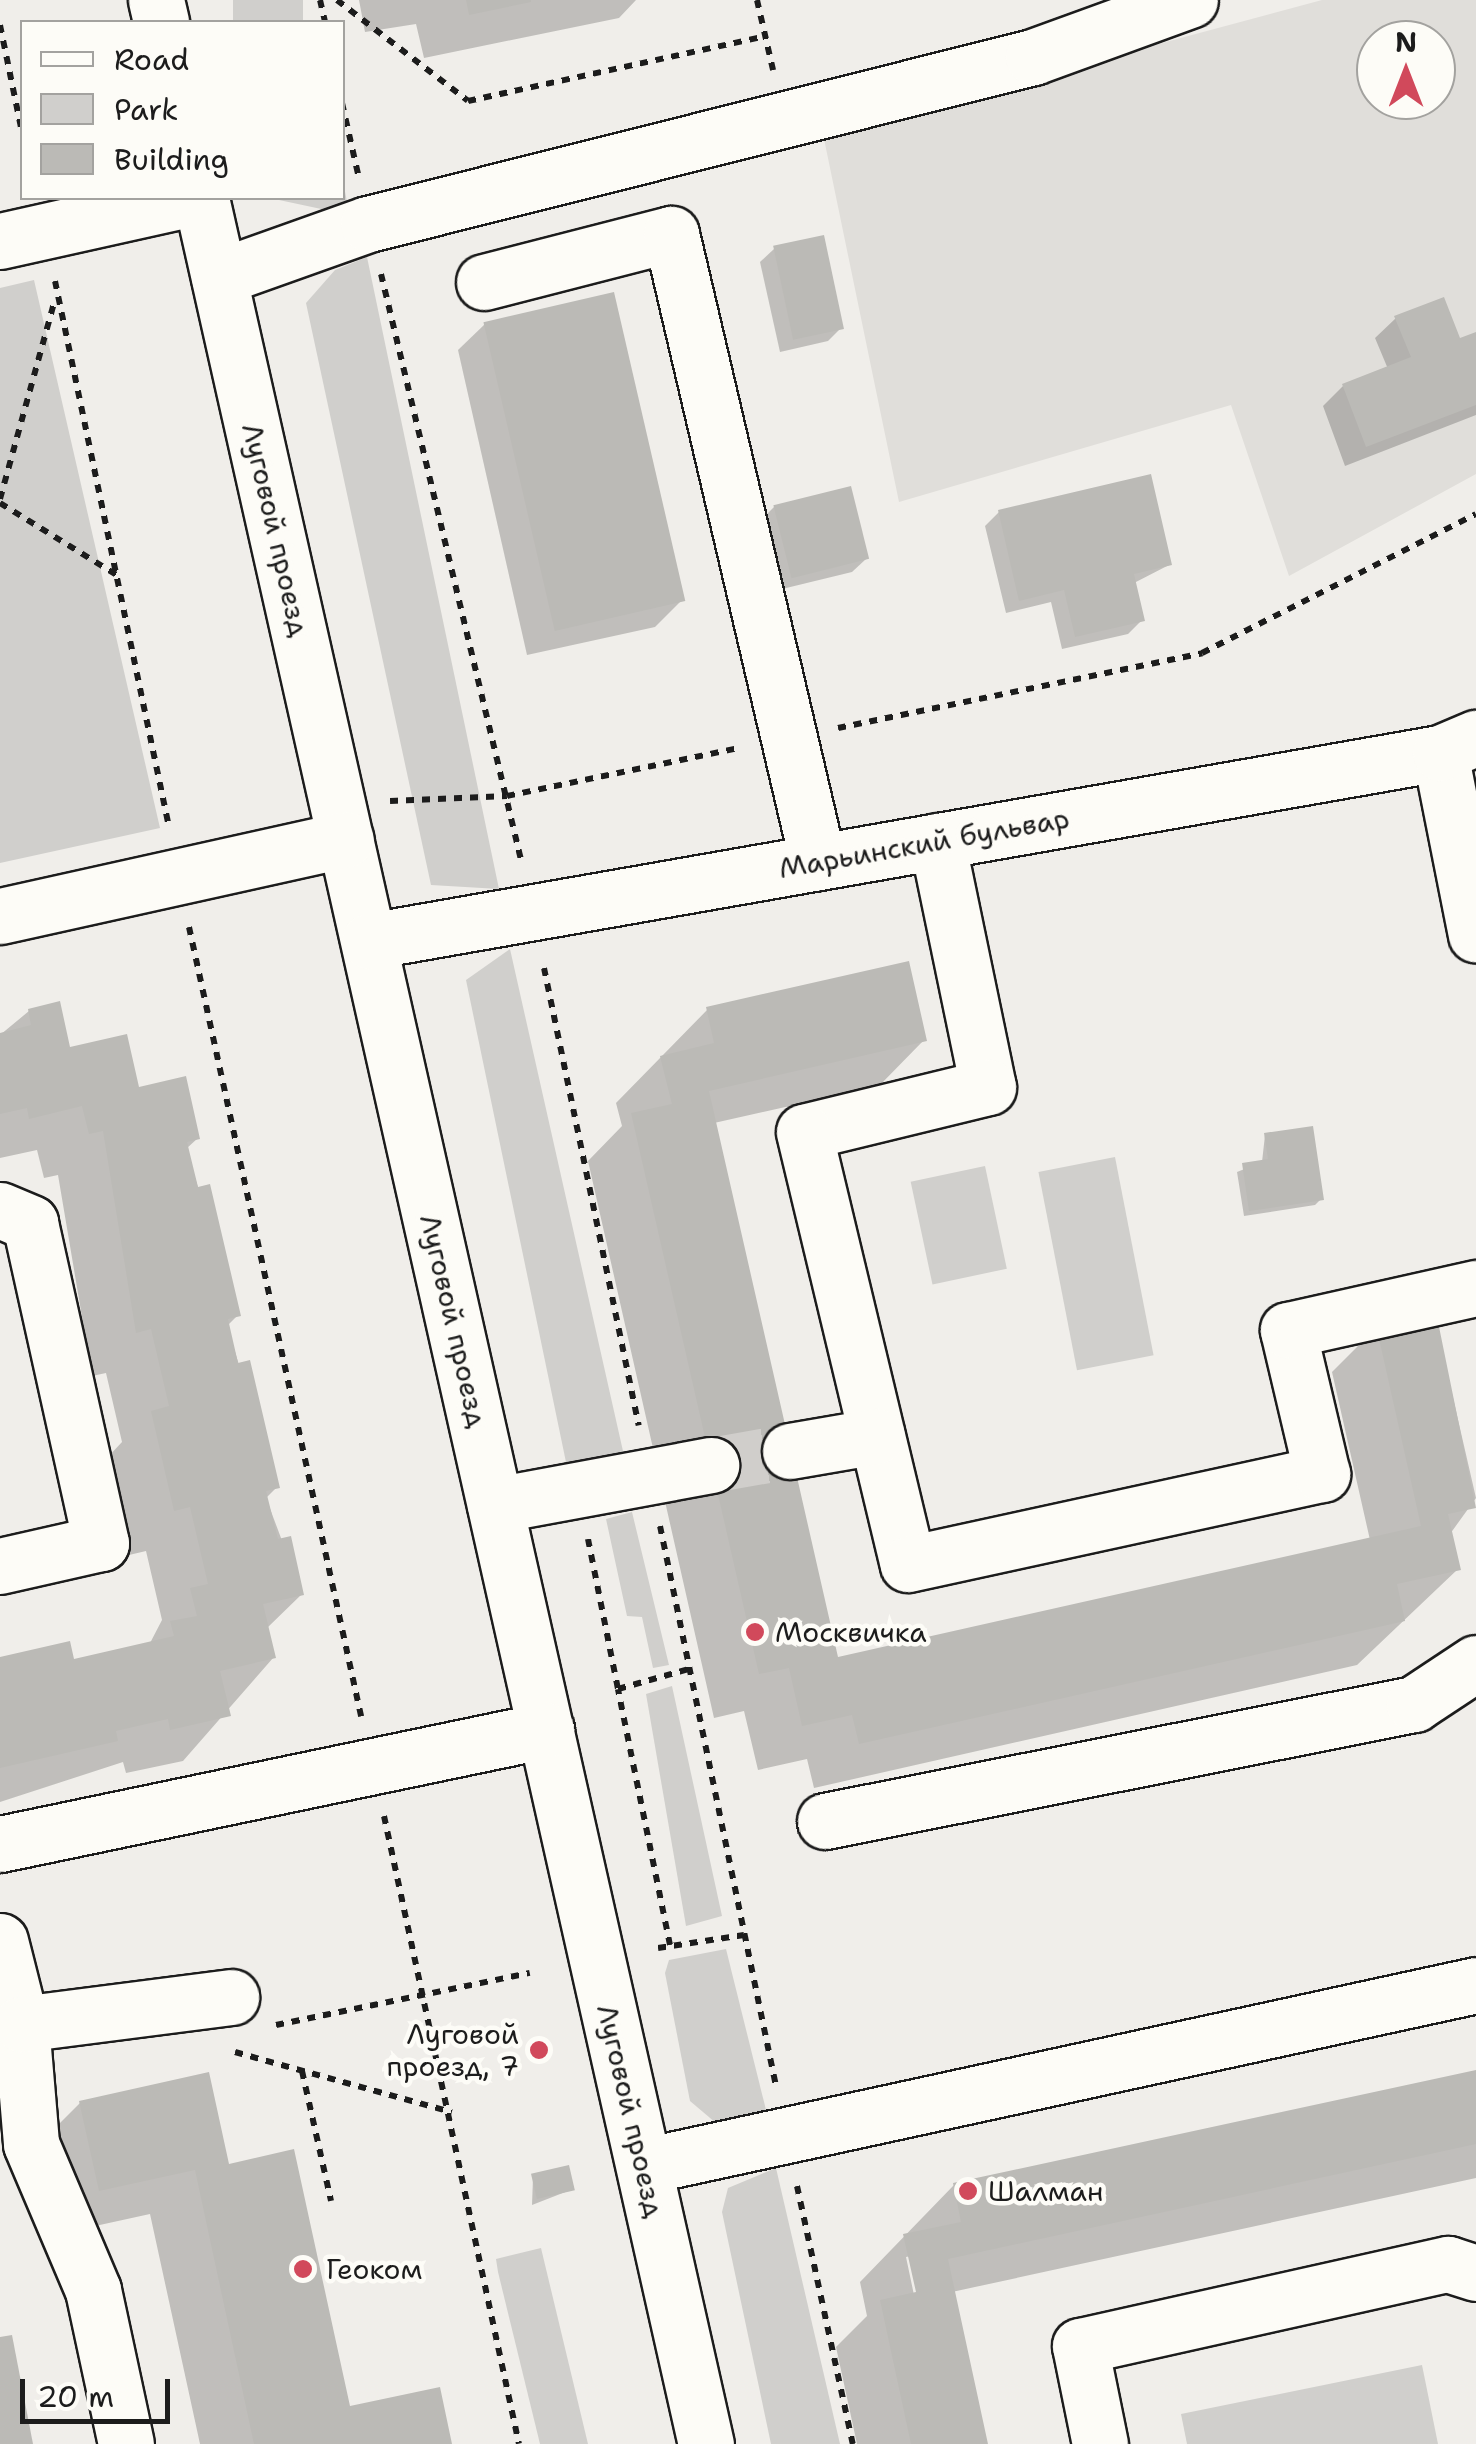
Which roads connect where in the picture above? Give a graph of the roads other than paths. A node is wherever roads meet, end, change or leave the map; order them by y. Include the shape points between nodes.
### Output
1 (1190, 0) edge
2 (188, 200) edge
3 (198, 200) edge
4 (22, 236) edge
5 (219, 276) junction
6 (484, 282) dead end
7 (1458, 745) edge
8 (346, 839) junction
9 (937, 841) junction
10 (818, 862) junction
11 (0, 916) edge
12 (1476, 934) edge
13 (369, 942) junction
14 (0, 1210) edge
15 (1476, 1288) edge
16 (877, 1436) junction
17 (790, 1451) tunnel mouth
18 (711, 1465) tunnel mouth
19 (495, 1505) junction
20 (0, 1566) edge
21 (1476, 1663) edge
22 (546, 1730) junction
23 (825, 1821) dead end
24 (0, 1844) edge
25 (0, 1941) edge
26 (1476, 1985) edge
27 (21, 2024) junction
28 (235, 2024) road end
29 (16, 2162) edge
30 (644, 2166) junction
31 (1476, 2272) edge
32 (126, 2444) edge
33 (706, 2444) edge
34 (1100, 2444) edge

1 - 5 street via 1033,58 368,224
2 - 4 street
3 - 5 street, Луговой проезд
5 - 8 street, Луговой проезд
6 - 10 street via 671,234
7 - 9 street, Марьинский бульвар
7 - 12 street
8 - 11 street
8 - 13 street, Луговой проезд
9 - 10 street, Марьинский бульвар
9 - 16 street via 988,1088 804,1132
10 - 13 street, Марьинский бульвар
13 - 19 street, Луговой проезд
14 - 20 street via 30,1224 101,1543
15 - 16 street via 1288,1330 1322,1474 908,1564
16 - 17 street
18 - 19 street
19 - 22 street, Луговой проезд
21 - 23 street via 1414,1704
22 - 24 street
22 - 30 street, Луговой проезд
25 - 27 street
26 - 30 street
27 - 28 street
27 - 29 street
29 - 32 street via 92,2290
30 - 33 street, Луговой проезд
31 - 34 street via 1448,2264 1080,2346

